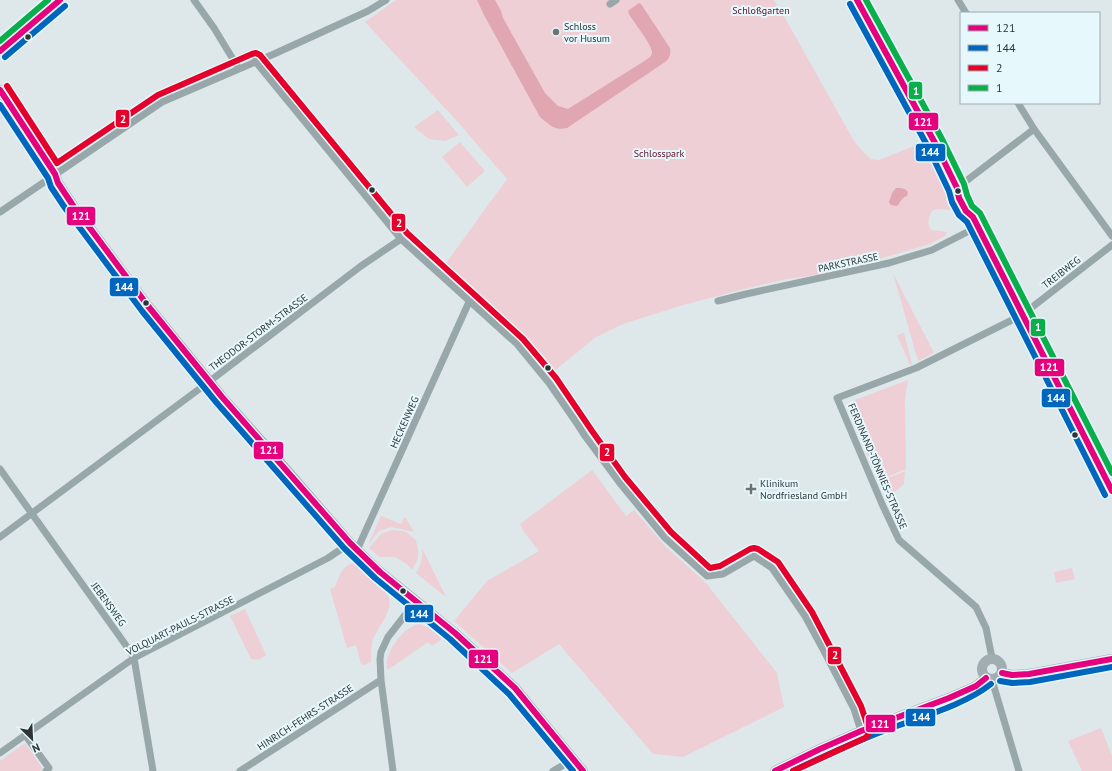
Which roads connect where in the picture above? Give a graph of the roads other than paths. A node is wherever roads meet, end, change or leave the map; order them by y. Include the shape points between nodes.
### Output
1 (60, 0) edge
2 (194, 0) edge
3 (386, 0) edge
4 (857, 0) edge
5 (958, 0) edge
6 (965, 12) edge
7 (0, 51) edge
8 (255, 61) junction
9 (238, 69) junction
10 (0, 90) edge
11 (1019, 104) edge
12 (1034, 130) junction
13 (55, 174) junction
14 (957, 188) junction
15 (0, 212) edge
16 (977, 226) junction
17 (1112, 236) edge
18 (402, 239) junction
19 (1112, 244) edge
20 (718, 301) dead end
21 (469, 302) junction
22 (1022, 315) junction
23 (210, 381) junction
24 (0, 469) edge
25 (1112, 491) edge
26 (32, 514) junction
27 (0, 537) edge
28 (354, 547) junction
29 (416, 601) junction
30 (134, 658) junction
31 (992, 658) junction
32 (1112, 659) edge
33 (1002, 673) junction
34 (989, 679) junction
35 (381, 680) junction
36 (861, 731) junction
37 (25, 735) junction
38 (0, 753) edge
39 (574, 759) junction
40 (46, 771) edge
41 (153, 771) edge
42 (240, 771) edge
43 (393, 771) edge
44 (553, 771) edge
45 (583, 771) edge
46 (775, 771) edge
47 (1019, 771) edge

1 - 7 street
2 - 9 street
3 - 8 street via 368,11
4 - 14 street via 936,143
5 - 6 street
8 - 9 street
8 - 18 street
9 - 13 street via 162,102
10 - 13 main road
11 - 12 street
12 - 14 street
12 - 17 street
13 - 15 street
13 - 23 main road via 72,204 145,302
14 - 16 street via 959,198
16 - 20 street, PARKSTRASSE via 932,250 889,263
16 - 22 street
18 - 21 street
18 - 23 street, THEODOR-STORM-STRASSE via 361,266
19 - 22 street, TREIBWEG
21 - 28 street, HECKENWEG
21 - 36 street via 517,344 549,383 600,458 628,493 665,538 707,576 723,574 754,556 772,568 805,616 854,709
22 - 25 street
22 - 31 street, FERDINAND-TÖNNIES-STRASSE via 916,368 837,398 899,540 976,607 986,628
23 - 26 street, THEODOR-STORM-STRASSE
23 - 28 main road
24 - 26 street, JEBENSWEG
26 - 27 street, THEODOR-STORM-STRASSE
26 - 30 street, JEBENSWEG
28 - 29 main road
28 - 30 street, VOLQUART-PAULS-STRASSE
29 - 35 street via 384,644 380,659
29 - 39 main road via 515,688
30 - 37 street, VOLQUART-PAULS-STRASSE
30 - 41 street, JEBENSWEG
31 - 33 main road via 1001,663
31 - 34 main road via 983,663 981,669
32 - 33 main road via 1029,674
33 - 34 main road
34 - 36 main road via 949,698
34 - 47 street
35 - 42 street, HINRICH-FEHRS-STRASSE
35 - 43 street
36 - 46 main road
37 - 38 street, VOLQUART-PAULS-STRASSE
37 - 40 street via 49,768
39 - 44 street
39 - 45 main road

